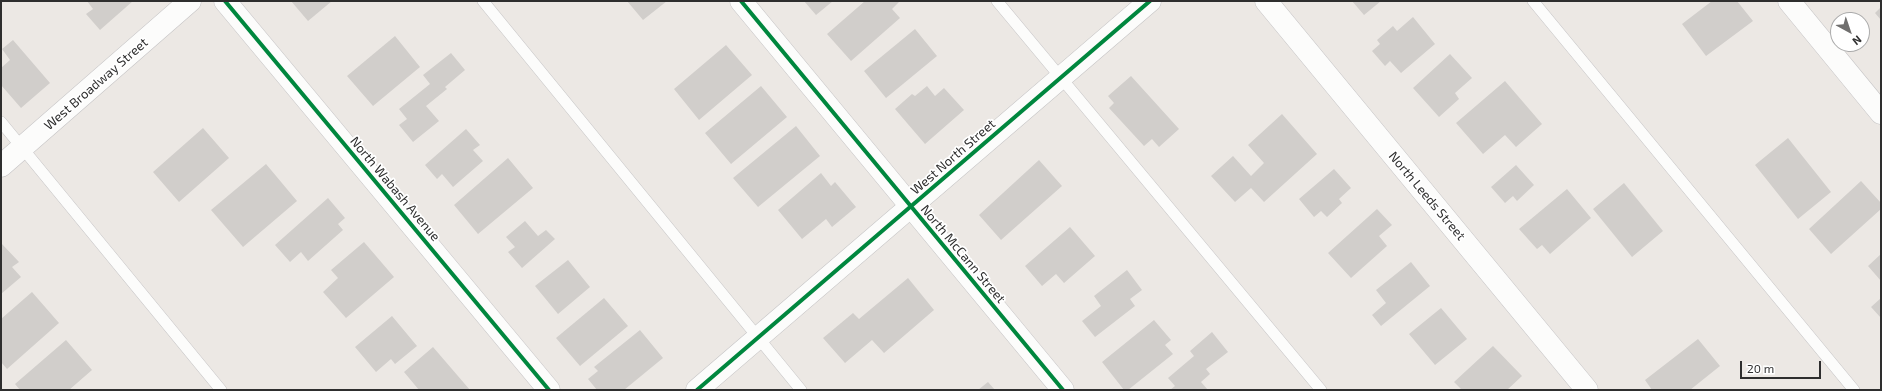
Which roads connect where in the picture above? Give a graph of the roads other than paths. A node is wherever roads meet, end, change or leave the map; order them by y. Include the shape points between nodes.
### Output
1 (190, 1) edge
2 (225, 1) edge
3 (483, 1) edge
4 (741, 1) edge
5 (997, 1) edge
6 (1150, 1) edge
7 (1266, 1) edge
8 (1533, 1) edge
9 (1789, 1) edge
10 (1060, 78) junction
11 (1881, 113) edge
12 (1, 122) edge
13 (22, 148) junction
14 (1, 166) edge
15 (910, 206) junction
16 (758, 337) junction
17 (222, 390) edge
18 (549, 390) edge
19 (697, 390) edge
20 (802, 390) edge
21 (1063, 390) edge
22 (1321, 390) edge
23 (1587, 390) edge
24 (1854, 390) edge

1 - 13 street, West Broadway Street
2 - 18 street, North Wabash Avenue
3 - 16 lane
4 - 15 street, North McCann Street
5 - 10 lane
6 - 10 street, West North Street
7 - 23 street, North Leeds Street
8 - 24 lane
9 - 11 street
10 - 15 street, West North Street
10 - 22 lane
12 - 13 lane
13 - 14 street, West Broadway Street
13 - 17 lane
15 - 16 street, West North Street
15 - 21 street, North McCann Street
16 - 19 street, West North Street
16 - 20 lane

